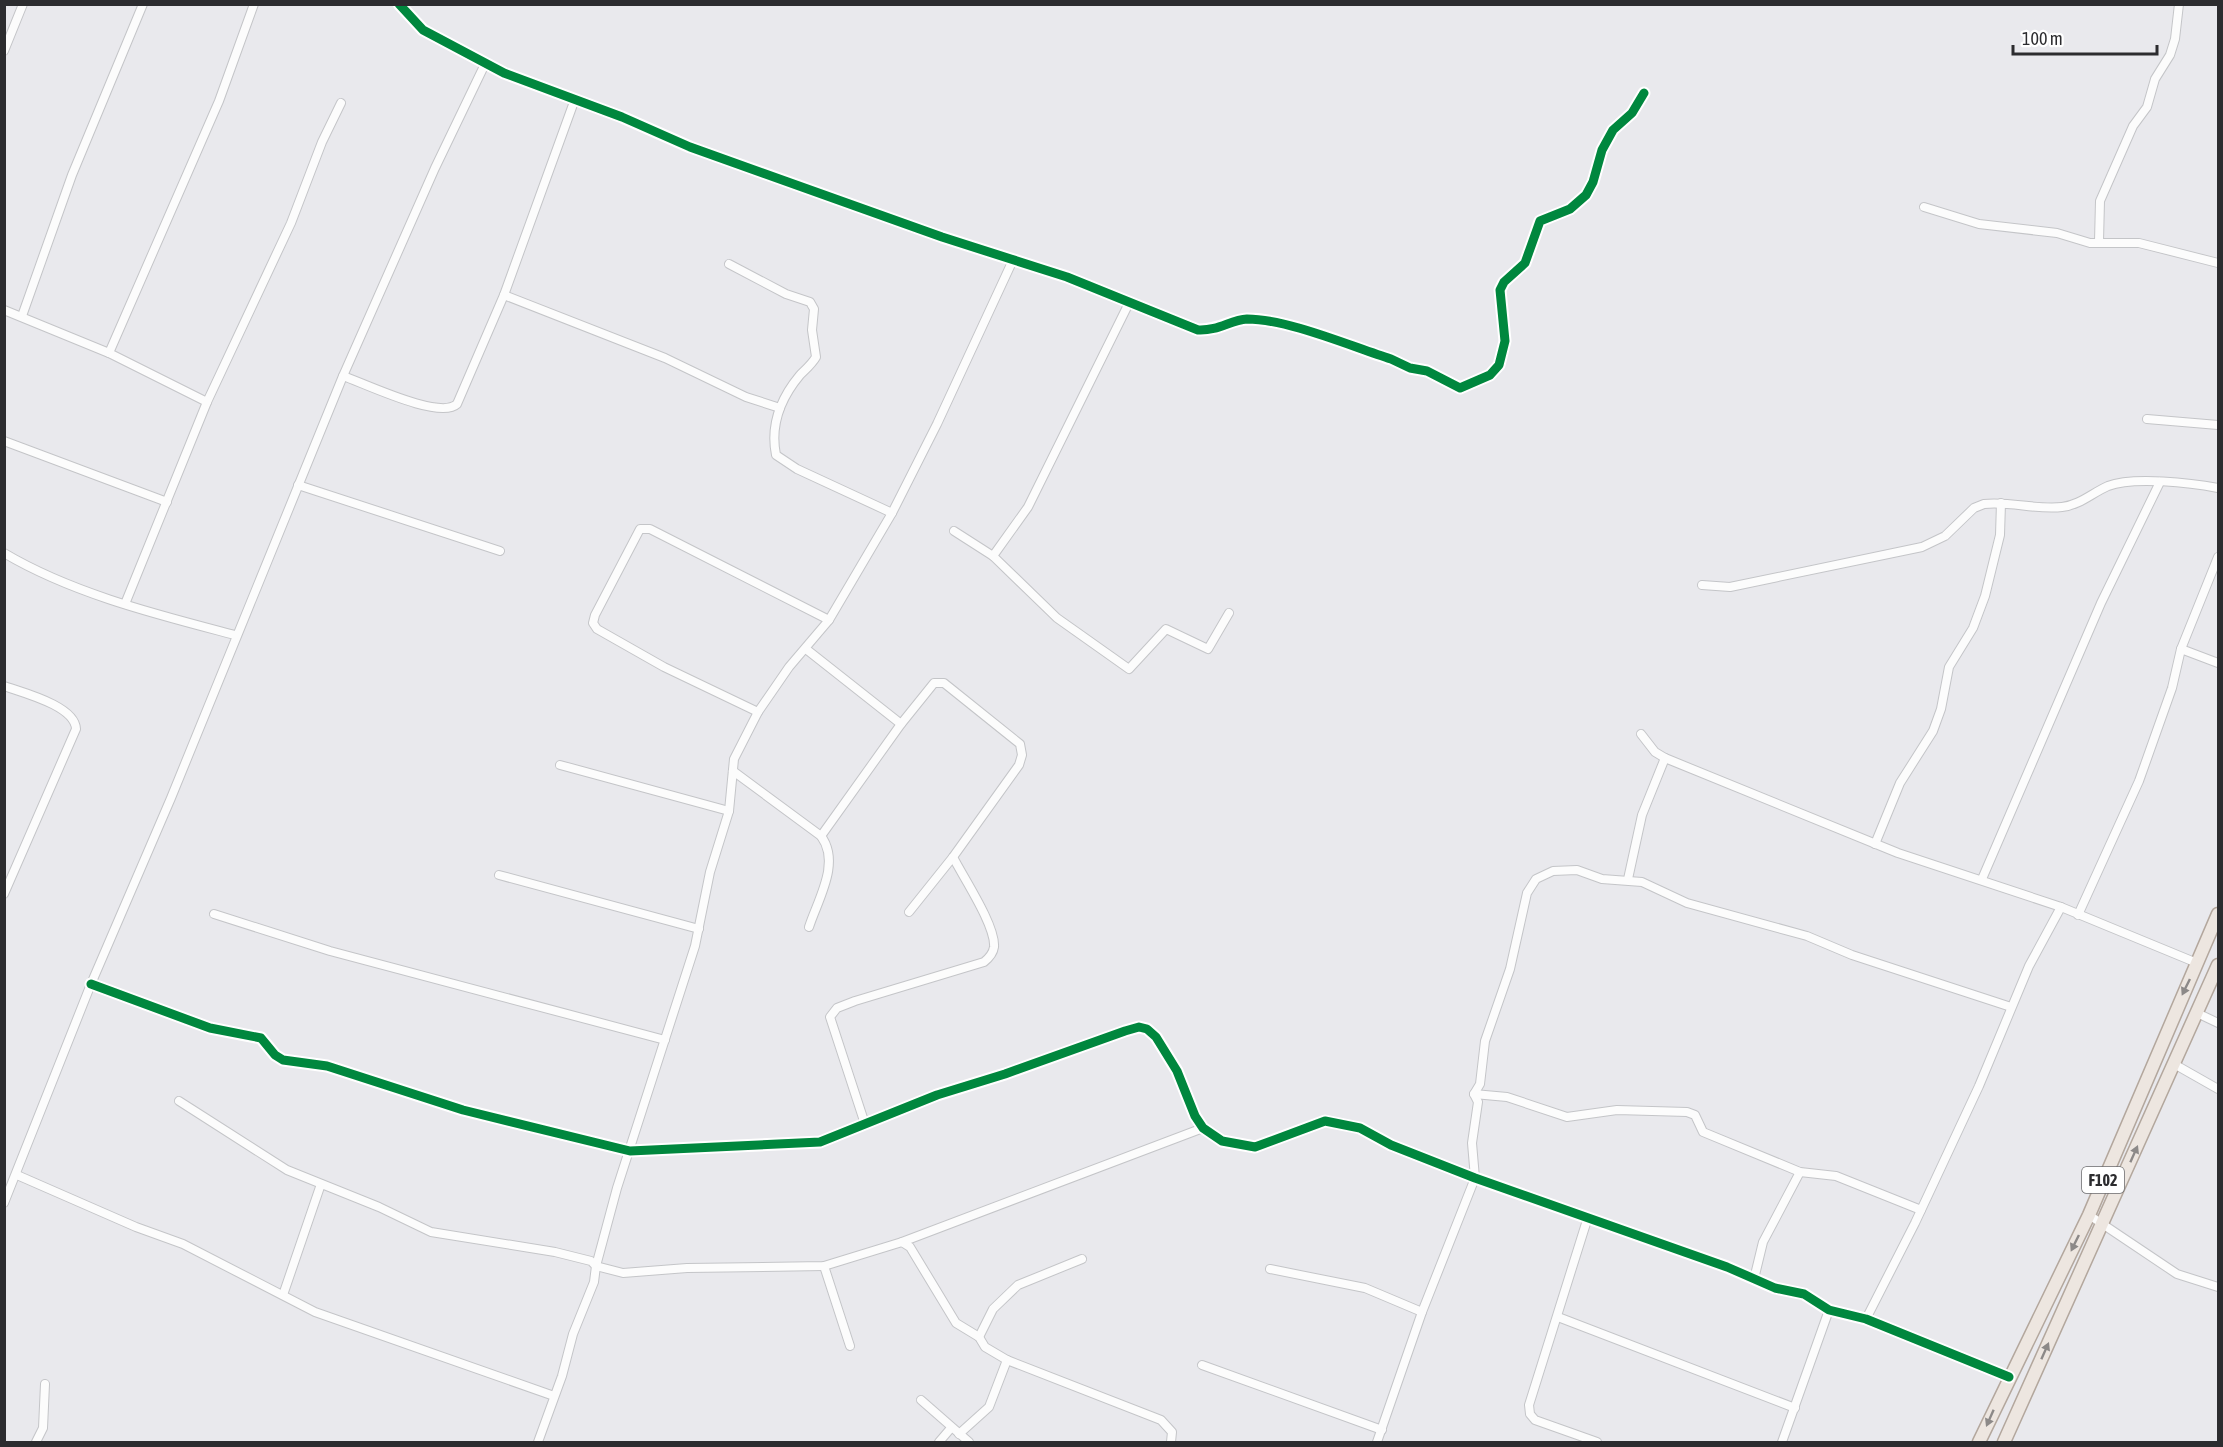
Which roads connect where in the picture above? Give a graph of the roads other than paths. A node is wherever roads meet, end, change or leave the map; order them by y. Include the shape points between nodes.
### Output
1 (23, 4) edge
2 (143, 4) edge
3 (254, 4) edge
4 (399, 4) edge
5 (2179, 4) edge
6 (4, 51) edge
7 (485, 64) junction
8 (1644, 93) dead end
9 (575, 99) junction
10 (341, 103) dead end
11 (1924, 207) dead end
12 (2099, 242) junction
13 (1013, 260) junction
14 (2218, 263) edge
15 (729, 264) dead end
16 (504, 295) junction
17 (1129, 303) junction
18 (4, 310) edge
19 (22, 316) junction
20 (109, 353) junction
21 (343, 376) junction
22 (207, 402) junction
23 (780, 408) junction
24 (2147, 420) dead end
25 (2218, 425) edge
26 (4, 441) edge
27 (2160, 482) junction
28 (298, 485) junction
29 (2218, 488) edge
30 (167, 502) junction
31 (2001, 503) junction
32 (892, 513) junction
33 (954, 531) dead end
34 (500, 551) dead end
35 (4, 553) edge
36 (993, 556) junction
37 (2218, 557) edge
38 (1702, 585) dead end
39 (125, 604) junction
40 (1229, 613) dead end
41 (829, 620) junction
42 (236, 635) junction
43 (806, 649) junction
44 (2181, 649) junction
45 (2218, 663) edge
46 (4, 686) edge
47 (758, 712) junction
48 (901, 724) junction
49 (1641, 734) dead end
50 (1665, 758) junction
51 (560, 765) dead end
52 (733, 771) junction
53 (729, 811) junction
54 (821, 836) junction
55 (1875, 844) junction
56 (953, 857) junction
57 (499, 875) dead end
58 (1628, 879) junction
59 (1982, 879) junction
60 (4, 894) edge
61 (2061, 907) junction
62 (909, 912) dead end
63 (214, 914) dead end
64 (2218, 914) edge
65 (2078, 915) junction
66 (809, 927) dead end
67 (699, 928) junction
68 (2197, 963) junction
69 (2218, 965) edge
70 (91, 984) junction
71 (2011, 1007) junction
72 (2198, 1013) junction
73 (2218, 1023) edge
74 (665, 1040) junction
75 (2174, 1064) junction
76 (2218, 1089) edge
77 (1474, 1094) junction
78 (179, 1101) dead end
79 (865, 1124) junction
80 (1203, 1128) junction
81 (630, 1151) junction
82 (1800, 1172) junction
83 (17, 1175) junction
84 (1475, 1178) junction
85 (321, 1184) junction
86 (4, 1203) edge
87 (1921, 1210) junction
88 (2089, 1215) junction
89 (1588, 1217) junction
90 (2102, 1225) junction
91 (902, 1242) junction
92 (1082, 1259) dead end
93 (596, 1266) junction
94 (824, 1266) junction
95 (1270, 1269) dead end
96 (1755, 1279) junction
97 (2218, 1287) edge
98 (283, 1295) junction
99 (1828, 1310) junction
100 (1422, 1312) junction
101 (1558, 1317) junction
102 (1866, 1319) junction
103 (979, 1337) junction
104 (850, 1346) dead end
105 (1007, 1360) junction
106 (1202, 1365) dead end
107 (2009, 1377) junction
108 (45, 1384) dead end
109 (554, 1396) junction
110 (921, 1400) dead end
111 (1796, 1408) junction
112 (951, 1428) junction
113 (1382, 1430) junction
114 (959, 1434) junction
115 (36, 1443) edge
116 (538, 1443) edge
117 (939, 1443) edge
118 (969, 1443) edge
119 (1171, 1443) edge
120 (1377, 1443) edge
121 (1597, 1443) edge
122 (1782, 1443) edge
123 (1979, 1443) edge
124 (2004, 1443) edge

1 - 6 street
2 - 19 street via 72,175
3 - 20 street via 219,101
4 - 7 street via 423,30
5 - 12 street via 2172,49 2100,201
7 - 9 street
7 - 21 street
8 - 17 street via 1632,113 1613,130 1586,195 1570,209 1540,221 1525,263 1504,282 1500,291 1503,354 1499,365 1477,383 1460,388 1427,371 1270,321 1244,319 1214,331 1197,330
9 - 13 street via 690,147
9 - 16 street
10 - 22 street via 291,223
11 - 12 street via 1979,224
12 - 14 street via 2139,243
13 - 17 street
13 - 32 street
15 - 23 street via 810,302 814,309 816,357
16 - 21 street via 452,408 430,408
16 - 23 street
17 - 36 street via 1028,507
18 - 19 street
19 - 20 street
20 - 22 street
21 - 28 street
22 - 30 street
23 - 32 street via 772,435 776,455 797,470
24 - 25 street
26 - 30 street
27 - 29 street
27 - 31 street via 2108,486 2065,507
27 - 59 street via 2101,603
28 - 34 street
28 - 42 street
30 - 39 street
31 - 38 street via 1974,508 1945,536 1922,548 1730,587
31 - 55 street via 2000,535 1985,596 1973,628 1949,667 1933,730 1900,783
32 - 41 street
33 - 36 street
35 - 39 street via 26,566
36 - 40 street via 1057,618 1129,669 1166,629 1208,649
37 - 44 street
39 - 42 street
41 - 43 street
41 - 47 street via 650,529 640,529 593,623 664,667
42 - 70 street
43 - 47 street
43 - 48 street
44 - 45 street
44 - 65 street via 2172,688 2139,781
46 - 60 street via 62,709 71,715 76,729
47 - 52 street via 737,752
48 - 54 street
48 - 56 street via 934,683 944,683 1020,744 1019,765
49 - 50 street
50 - 55 street
50 - 58 street via 1642,815
51 - 53 street
52 - 53 street
52 - 54 street
53 - 67 street via 710,872
54 - 66 street via 831,855 830,867
55 - 59 street
56 - 62 street
56 - 79 street via 989,928 994,946 991,956 984,962 855,1001 837,1008 830,1017
57 - 67 street
58 - 71 street via 1687,903 1798,933
58 - 77 street via 1602,879 1567,869 1543,874 1530,885 1510,969 1485,1041 1480,1084
59 - 61 street
61 - 65 street
61 - 71 street
63 - 74 street via 330,951
64 - 68 main road, F102
65 - 68 street
67 - 74 street
68 -> 88 main road, F102
69 - 72 main road, F102
70 - 81 street via 210,1028 261,1038 283,1060 327,1066 463,1110
70 - 83 street
71 - 87 street
72 - 73 street
72 - 75 main road, F102
74 - 81 street
75 - 76 street
90 -> 75 main road, F102
77 - 82 street via 1507,1097 1567,1117 1617,1110 1687,1112 1695,1115 1703,1132
77 - 84 street via 1478,1102 1472,1143
78 - 85 street via 265,1158
79 - 80 street via 937,1095 1139,1027 1147,1029 1163,1048
79 - 81 street via 820,1142 797,1145
80 - 84 street via 1222,1141 1255,1148 1325,1121 1344,1123
80 - 91 street
81 - 93 street
82 - 87 street via 1836,1176
82 - 96 street via 1763,1242
83 - 86 street
83 - 98 street via 183,1244
84 - 89 street
84 - 100 street
85 - 93 street via 431,1232 555,1252 591,1261
85 - 98 street
87 - 102 street
88 - 90 street
88 -> 107 main road, F102
89 - 96 street
89 - 101 street
90 - 97 street via 2177,1274
124 -> 90 main road, F102
91 - 94 street
91 - 103 street via 910,1247 956,1323
92 - 103 street via 1017,1285 993,1309
93 - 94 street via 623,1273
93 - 109 street
94 - 104 street
95 - 100 street via 1365,1288
96 - 99 street via 1804,1294
98 - 109 street via 315,1312
99 - 102 street
99 - 111 street
100 - 113 street
101 - 111 street
101 - 121 street via 1529,1405 1530,1414 1534,1420
102 - 107 street
103 - 105 street via 985,1347
105 - 114 street via 989,1407
105 - 119 street via 1161,1420 1172,1432
106 - 113 street
107 -> 123 main road, F102
108 - 115 street via 43,1428
109 - 116 street
110 - 112 street
111 - 122 street
112 - 114 street
112 - 117 street
113 - 120 street
114 - 118 street

